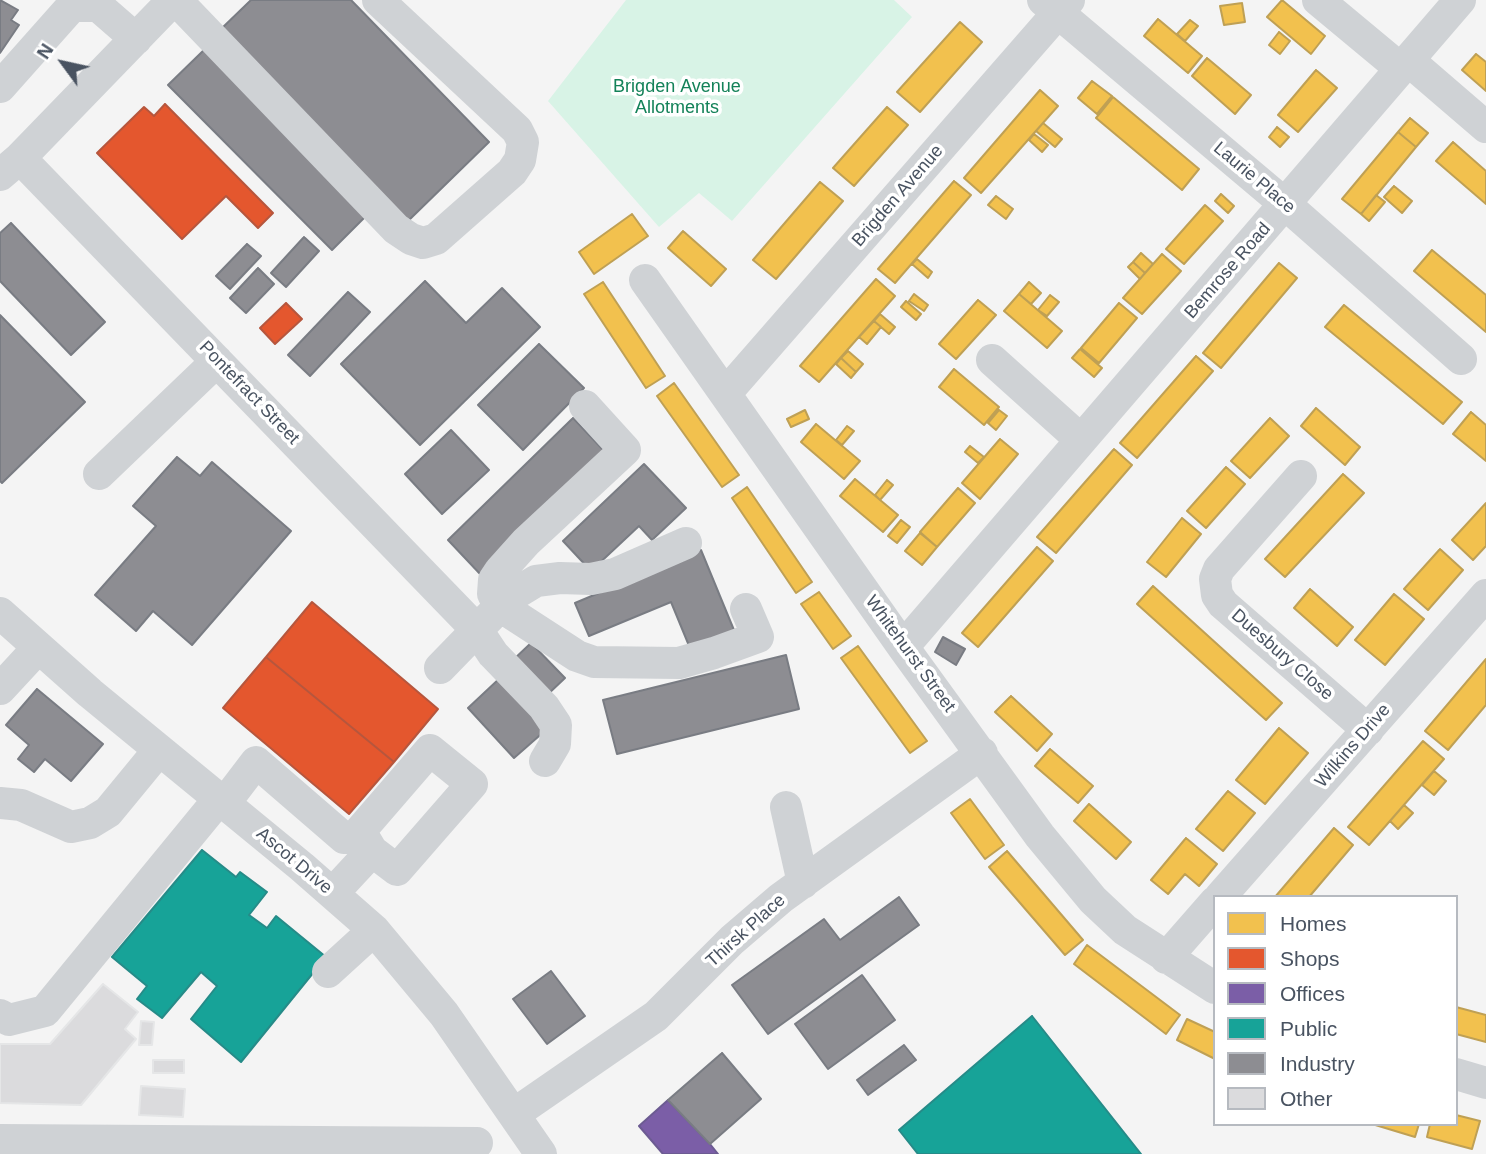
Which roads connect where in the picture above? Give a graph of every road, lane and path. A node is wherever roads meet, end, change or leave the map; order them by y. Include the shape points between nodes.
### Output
1 (378, 0) edge
2 (1318, 0) edge
3 (1460, 0) edge
4 (1057, 4) edge
5 (190, 5) edge
6 (136, 38) junction
7 (1404, 65) junction
8 (0, 87) edge
9 (1486, 127) edge
10 (10, 167) edge
11 (1285, 204) junction
12 (645, 280) dead end
13 (1461, 359) dead end
14 (217, 360) junction
15 (1004, 360) dead end
16 (726, 393) junction
17 (585, 406) dead end
18 (1081, 440) junction
19 (99, 474) dead end
20 (1301, 476) dead end
21 (687, 543) dead end
22 (1486, 595) edge
23 (504, 602) junction
24 (746, 609) dead end
25 (0, 613) edge
26 (477, 630) junction
27 (903, 647) junction
28 (38, 648) junction
29 (440, 668) dead end
30 (0, 690) edge
31 (1368, 730) junction
32 (159, 750) junction
33 (982, 753) junction
34 (545, 761) dead end
35 (221, 801) junction
36 (0, 803) edge
37 (786, 807) dead end
38 (803, 883) junction
39 (332, 893) junction
40 (1222, 895) edge
41 (1213, 904) edge
42 (374, 930) junction
43 (1166, 958) junction
44 (328, 972) dead end
45 (1213, 987) edge
46 (0, 1015) edge
47 (1458, 1075) edge
48 (1486, 1083) edge
49 (514, 1114) junction
50 (0, 1140) edge
51 (477, 1143) dead end
52 (541, 1154) edge

1 - 5 street via 517,130 523,142 512,172 436,239 424,243 396,229
2 - 7 street
3 - 7 street, Bemrose Road
4 - 11 street, Laurie Place
4 - 16 street, Brigden Avenue
5 - 6 street
6 - 8 street via 98,6 72,6
6 - 10 street
7 - 9 street
7 - 11 street, Bemrose Road
10 - 14 street, Pontefract Street
11 - 13 street, Laurie Place
11 - 18 street, Bemrose Road
12 - 16 street, Whitehurst Street
14 - 19 street
14 - 26 street, Pontefract Street
15 - 18 street
16 - 27 street, Whitehurst Street
17 - 23 street via 625,450 500,571 493,594
18 - 27 street, Bemrose Road
20 - 31 street, Duesbury Close via 1219,569 1214,579 1217,595
21 - 23 street via 615,574 536,581
22 - 31 street, Wilkins Drive
23 - 24 street via 577,656 594,662 679,663 714,653 758,637
23 - 26 street
25 - 28 street, Ascot Drive
26 - 29 street
26 - 34 street, Pontefract Street via 556,726 555,744
27 - 33 street, Whitehurst Street
28 - 30 street
28 - 32 street, Ascot Drive
31 - 40 street, Wilkins Drive
32 - 35 street, Ascot Drive
32 - 36 street via 108,812 90,824 71,827 21,805
33 - 38 street, Thirsk Place
33 - 43 street, Whitehurst Street via 1040,836 1093,900 1125,930
35 - 39 street, Ascot Drive
35 - 39 street via 256,762 344,838 368,844
35 - 46 street via 45,1011 9,1020
37 - 38 street
38 - 49 street, Thirsk Place via 732,940 656,1016
39 - 42 street, Ascot Drive
41 - 43 street
42 - 44 street
42 - 49 street, Ascot Drive via 444,1014
43 - 45 street, Whitehurst Street
47 - 48 street
49 - 52 street, Ascot Drive
50 - 51 street

